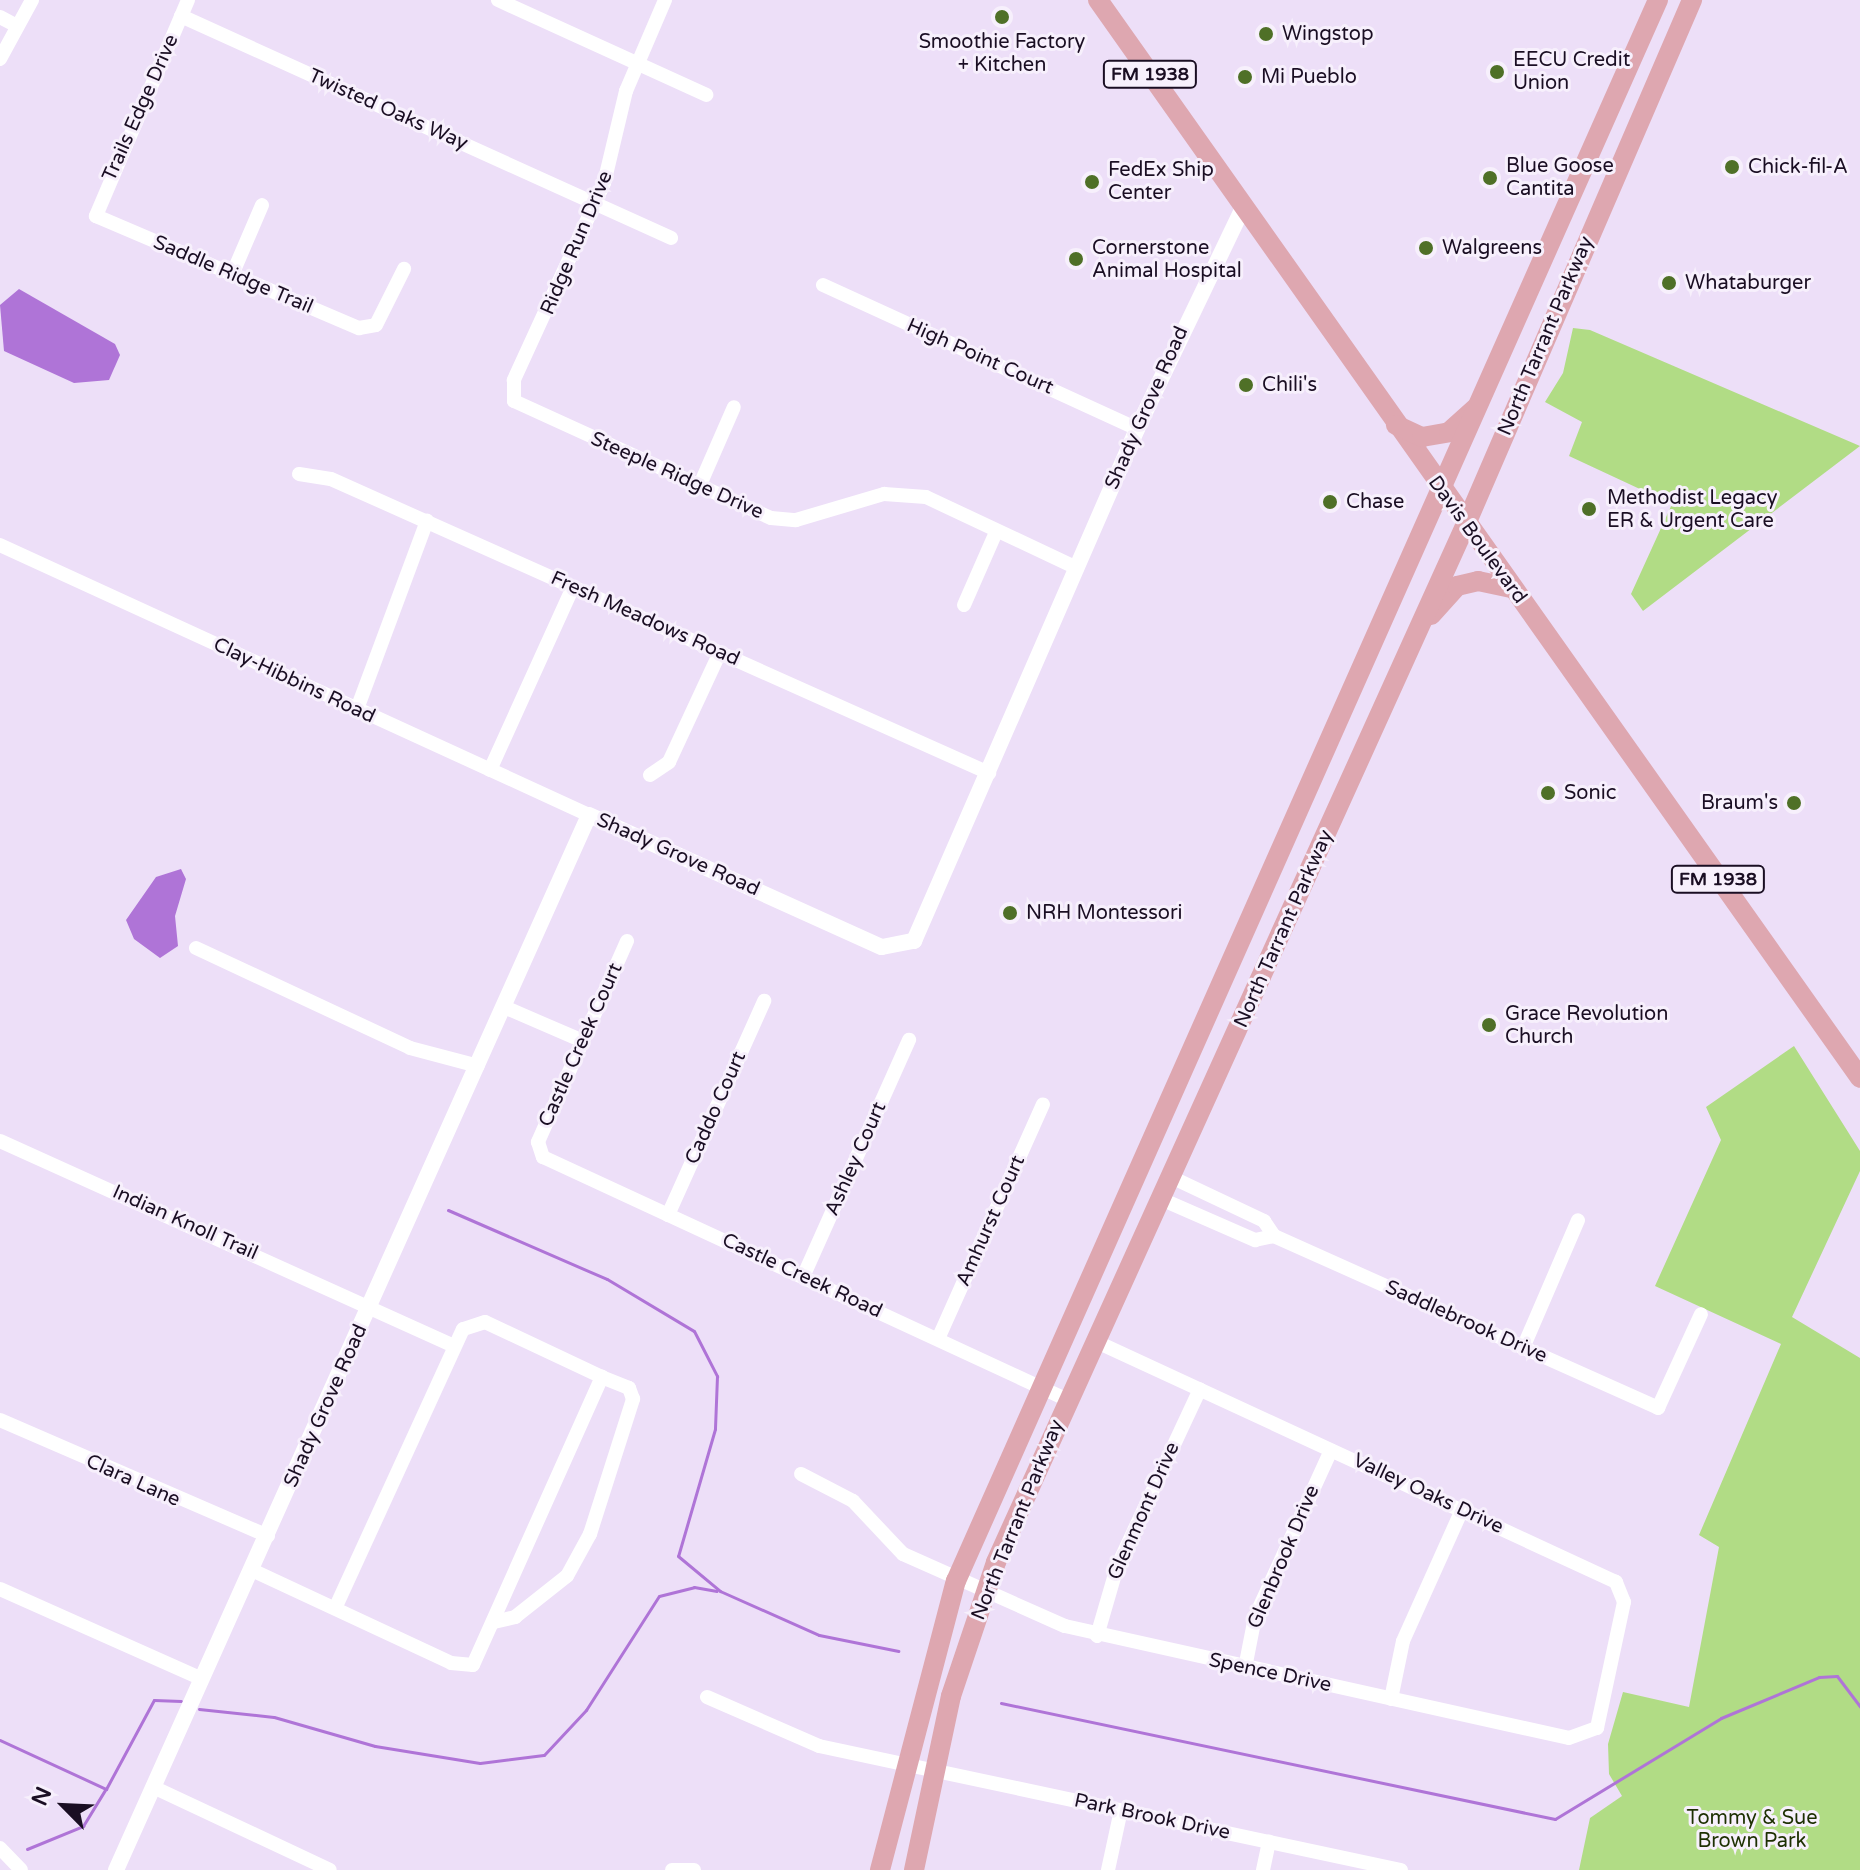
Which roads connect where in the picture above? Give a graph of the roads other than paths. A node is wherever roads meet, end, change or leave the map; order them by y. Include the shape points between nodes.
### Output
1 (32, 0) edge
2 (188, 0) edge
3 (498, 0) edge
4 (665, 0) edge
5 (1098, 0) edge
6 (1658, 0) edge
7 (1692, 0) edge
8 (181, 16) junction
9 (0, 17) edge
10 (17, 26) junction
11 (1643, 33) junction
12 (1671, 46) junction
13 (0, 59) edge
14 (637, 63) junction
15 (706, 95) dead end
16 (595, 204) junction
17 (262, 205) dead end
18 (1243, 208) junction
19 (96, 216) joint
20 (671, 238) dead end
21 (404, 269) dead end
22 (232, 275) junction
23 (823, 285) dead end
24 (512, 393) joint
25 (1482, 403) junction
26 (734, 407) dead end
27 (1392, 423) junction
28 (1137, 429) junction
29 (299, 474) dead end
30 (699, 487) junction
31 (1443, 493) junction
32 (427, 521) junction
33 (1466, 524) junction
34 (996, 532) junction
35 (0, 545) edge
36 (1077, 568) junction
37 (573, 587) junction
38 (1512, 588) junction
39 (964, 605) dead end
40 (1418, 630) junction
41 (720, 652) junction
42 (357, 709) junction
43 (490, 770) junction
44 (989, 773) junction
45 (650, 775) dead end
46 (589, 815) junction
47 (627, 941) dead end
48 (196, 948) dead end
49 (1227, 972) junction
50 (1259, 987) junction
51 (764, 1001) dead end
52 (504, 1007) junction
53 (909, 1040) dead end
54 (583, 1041) junction
55 (478, 1066) junction
56 (1860, 1078) edge
57 (1043, 1104) dead end
58 (0, 1141) edge
59 (538, 1150) joint
60 (1171, 1177) junction
61 (1161, 1199) junction
62 (1235, 1207) junction
63 (668, 1215) junction
64 (1578, 1220) dead end
65 (1113, 1227) junction
66 (1225, 1227) junction
67 (1274, 1236) junction
68 (803, 1277) junction
69 (370, 1308) junction
70 (1701, 1314) dead end
71 (938, 1339) junction
72 (1095, 1341) junction
73 (452, 1345) junction
74 (1523, 1348) junction
75 (602, 1377) junction
76 (1040, 1387) junction
77 (1200, 1389) junction
78 (1068, 1400) junction
79 (0, 1420) edge
80 (1331, 1450) junction
81 (801, 1474) dead end
82 (1462, 1510) junction
83 (268, 1536) junction
84 (252, 1570) junction
85 (956, 1581) junction
86 (0, 1589) edge
87 (985, 1595) junction
88 (335, 1608) junction
89 (494, 1622) junction
90 (1097, 1636) junction
91 (1245, 1668) junction
92 (202, 1679) junction
93 (707, 1697) dead end
94 (1391, 1699) junction
95 (1592, 1733) joint
96 (904, 1762) junction
97 (934, 1769) junction
98 (153, 1787) junction
99 (1121, 1810) junction
100 (1269, 1842) junction
101 (2, 1855) edge
102 (21, 1870) edge
103 (116, 1870) edge
104 (330, 1870) edge
105 (672, 1870) edge
106 (694, 1870) edge
107 (880, 1870) edge
108 (914, 1870) edge
109 (1108, 1870) edge
110 (1263, 1870) edge
111 (1401, 1870) edge

1 - 10 street
2 - 8 street, Trails Edge Drive
3 - 14 street
4 - 14 street, Ridge Run Drive
5 - 18 main road, Davis Boulevard / FM 1938
6 - 11 main road, North Tarrant Parkway
7 - 12 main road, North Tarrant Parkway
8 - 16 street, Twisted Oaks Way
8 - 19 street, Trails Edge Drive
9 - 10 street
10 - 13 street
11 - 12 main road
11 - 25 main road, North Tarrant Parkway
12 - 33 main road, North Tarrant Parkway
14 - 15 street
14 - 16 street, Ridge Run Drive
16 - 20 street, Twisted Oaks Way
16 - 24 street, Ridge Run Drive
17 - 22 street
18 - 27 main road, Davis Boulevard / FM 1938
18 - 28 street, Shady Grove Road
19 - 22 street, Saddle Ridge Trail
21 - 22 street, Saddle Ridge Trail via 372,327
23 - 28 street, High Point Court
24 - 30 street, Steeple Ridge Drive via 524,408
25 - 27 main road via 1449,432 1422,437
25 - 31 main road, North Tarrant Parkway
26 - 30 street
27 - 31 main road, Davis Boulevard / FM 1938
28 - 36 street, Shady Grove Road
29 - 32 street, Fresh Meadows Road via 331,479
30 - 34 street, Steeple Ridge Drive via 748,510 796,520 876,495 926,497
31 - 33 main road, Davis Boulevard / FM 1938
31 - 49 main road, North Tarrant Parkway
32 - 37 street, Fresh Meadows Road
32 - 42 street
33 - 38 main road, Davis Boulevard / FM 1938
33 - 40 main road, North Tarrant Parkway
34 - 36 street, Steeple Ridge Drive
34 - 39 street
35 - 42 street, Clay-Hibbins Road
36 - 44 street, Shady Grove Road
37 - 41 street, Fresh Meadows Road
37 - 43 street
38 - 40 main road via 1478,581 1457,586
38 - 56 main road, Davis Boulevard / FM 1938
40 - 50 main road, North Tarrant Parkway
41 - 44 street, Fresh Meadows Road
41 - 45 street via 669,762
42 - 43 street, Clay-Hibbins Road
43 - 46 street, Clay-Hibbins Road
44 - 46 street, Shady Grove Road via 921,929 894,949
46 - 52 street, Shady Grove Road
47 - 54 street, Castle Creek Court
48 - 55 street via 410,1048
49 - 50 main road
49 - 65 main road, North Tarrant Parkway
50 - 60 main road, North Tarrant Parkway
51 - 63 street, Caddo Court
52 - 54 street
52 - 55 street, Shady Grove Road
53 - 68 street, Ashley Court
54 - 59 street, Castle Creek Court
55 - 69 street, Shady Grove Road
57 - 71 street, Amhurst Court
58 - 69 street, Indian Knoll Trail
59 - 63 street, Castle Creek Road
60 - 61 main road, North Tarrant Parkway
60 - 62 street, Saddlebrook Drive
61 - 66 street, Saddlebrook Drive
61 - 72 main road, North Tarrant Parkway
62 - 66 street
62 - 67 street, Saddlebrook Drive via 1264,1221
63 - 68 street, Castle Creek Road
64 - 74 street
65 - 72 main road via 1085,1313
65 - 76 main road, North Tarrant Parkway
66 - 67 street, Saddlebrook Drive via 1255,1240
67 - 74 street, Saddlebrook Drive
68 - 71 street, Castle Creek Road
69 - 73 street, Indian Knoll Trail
69 - 83 street, Shady Grove Road
70 - 74 street, Saddlebrook Drive via 1658,1408
71 - 76 street, Castle Creek Road
72 - 77 street, Valley Oaks Drive
72 - 78 main road, North Tarrant Parkway
73 - 75 street via 463,1329 485,1322
73 - 88 street
75 - 89 street
75 - 89 street via 629,1388 633,1399 590,1534 556,1587 515,1617
76 - 78 street, Castle Creek Road
76 - 85 main road, North Tarrant Parkway
77 - 80 street, Valley Oaks Drive
77 - 90 street, Glenmont Drive via 1117,1567
78 - 87 main road, North Tarrant Parkway
79 - 83 street, Clara Lane
80 - 82 street, Valley Oaks Drive
80 - 91 street, Glenbrook Drive via 1255,1617
81 - 85 street, Spence Drive via 853,1501 903,1554
82 - 94 street via 1403,1641
82 - 95 street, Valley Oaks Drive via 1623,1591
83 - 84 street, Shady Grove Road
84 - 88 street
84 - 92 street, Shady Grove Road
85 - 87 street, Spence Drive
85 - 96 main road, North Tarrant Parkway
86 - 92 street
87 - 90 street, Spence Drive
87 - 97 main road, North Tarrant Parkway
88 - 89 street via 460,1666 473,1665
90 - 91 street, Spence Drive
91 - 94 street, Spence Drive
92 - 98 street, Shady Grove Road
93 - 96 street, Park Brook Drive via 819,1746
94 - 95 street, Spence Drive via 1569,1738
96 - 97 street, Park Brook Drive
96 - 107 main road, North Tarrant Parkway
97 - 99 street, Park Brook Drive
97 - 108 main road, North Tarrant Parkway
98 - 103 street, Shady Grove Road
98 - 104 street
99 - 100 street, Park Brook Drive
99 - 109 street
100 - 110 street
100 - 111 street, Park Brook Drive
101 - 102 street
105 - 106 street

